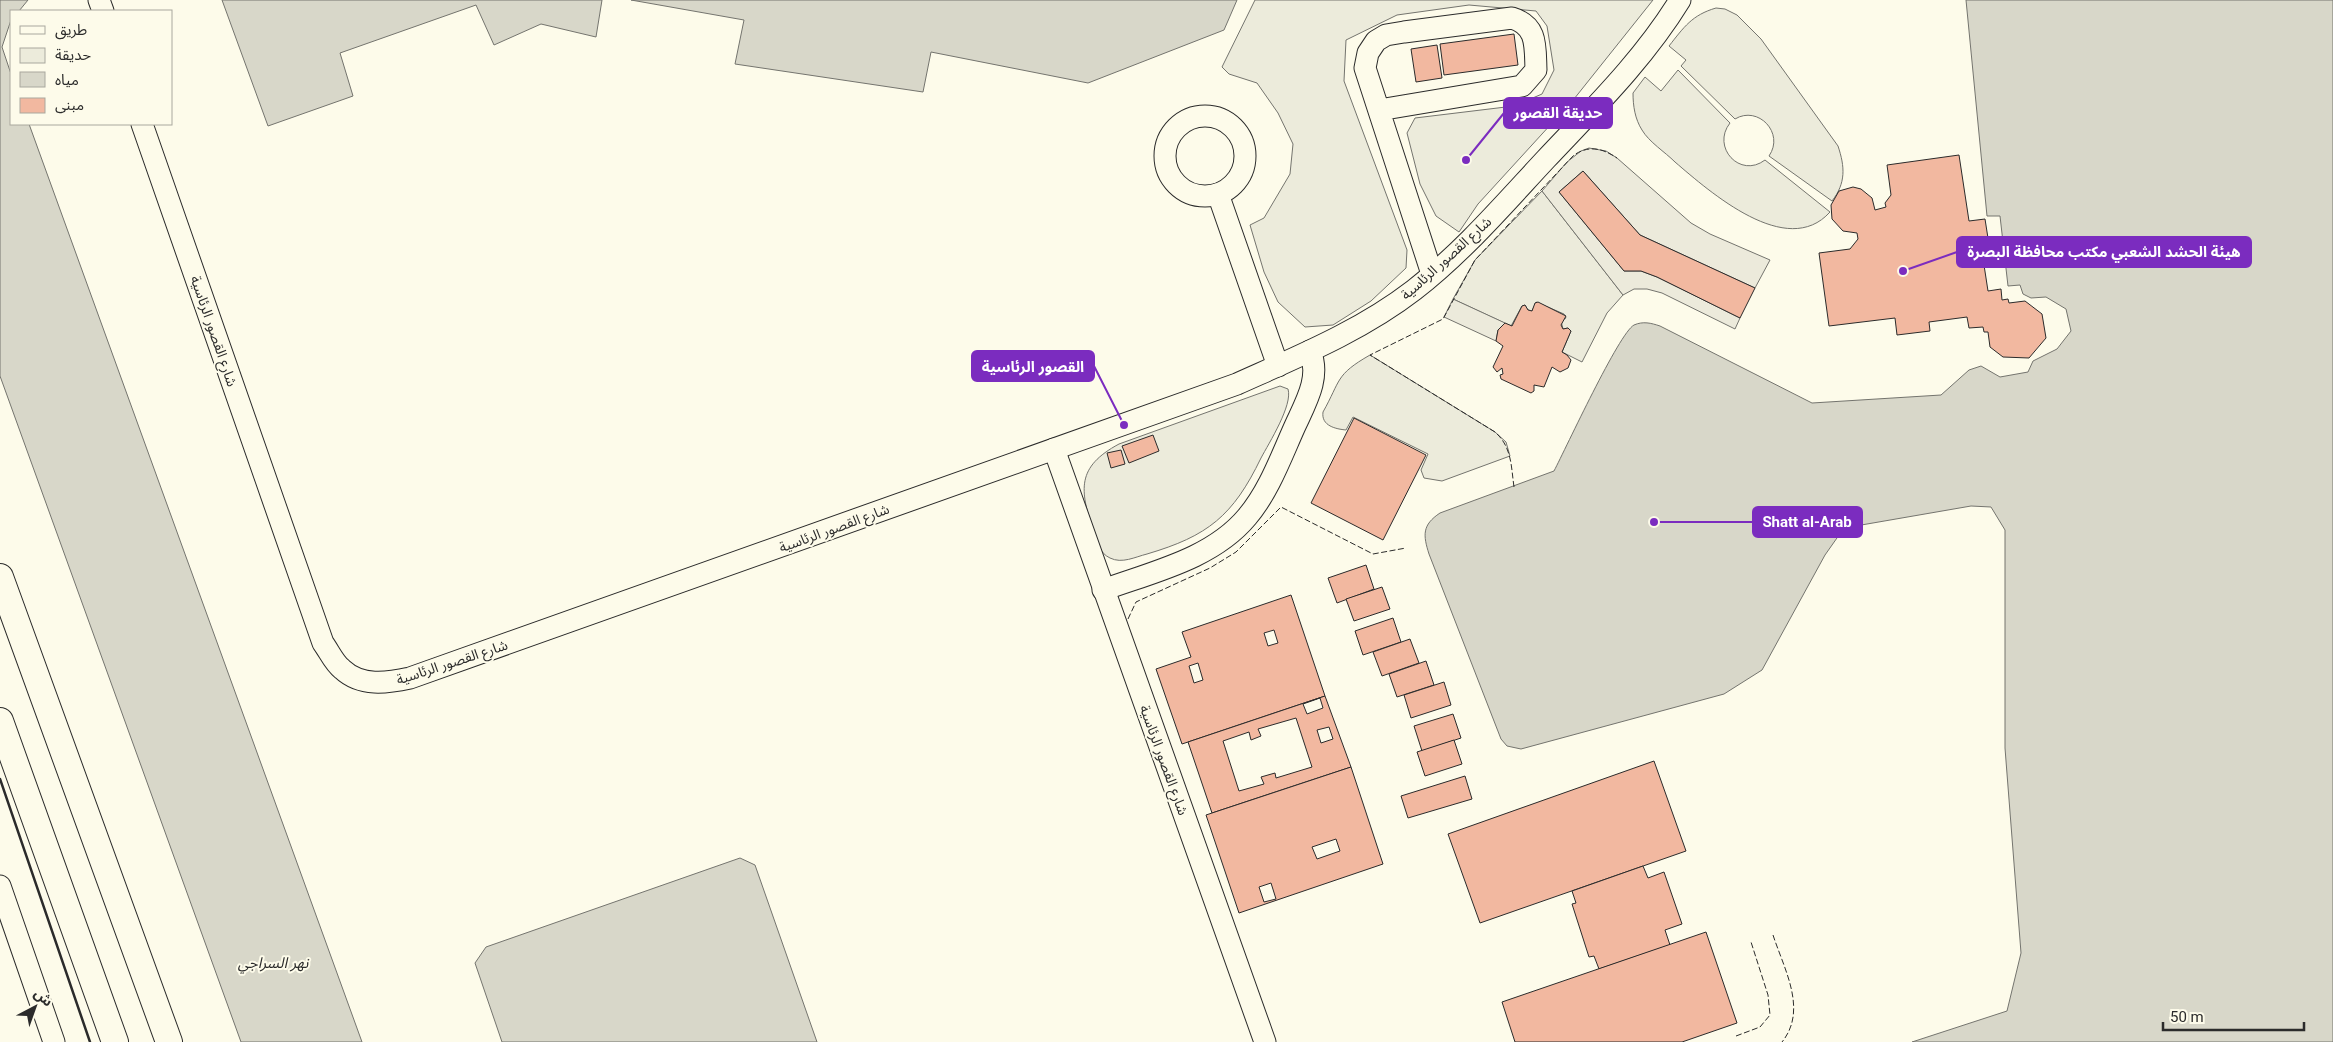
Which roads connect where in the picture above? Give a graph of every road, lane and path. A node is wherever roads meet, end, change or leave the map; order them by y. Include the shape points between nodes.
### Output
1 (1680, 0) edge
2 (1378, 110) junction
3 (142, 125) edge
4 (1218, 194) dead end
5 (1432, 274) junction
6 (1310, 351) junction
7 (1278, 366) junction
8 (1054, 450) junction
9 (0, 577) edge
10 (1103, 590) junction
11 (0, 721) edge
12 (0, 886) edge
13 (54, 1042) edge
14 (115, 1042) edge
15 (169, 1042) edge
16 (1265, 1042) edge

1 - 5 street, شارع القصور الرئاسية via 1667,22 1606,96 1476,234
2 - 2 street via 1365,68 1368,53 1376,41 1386,35 1512,18 1530,29 1536,70 1522,86
2 - 5 street
3 - 8 street, شارع القصور الرئاسية via 323,643 342,669 359,680 385,684 410,678
4 - 7 street
5 - 6 street, شارع القصور الرئاسية via 1414,290 1350,332
6 - 7 street, شارع القصور الرئاسية
6 - 10 street via 1314,365 1308,398 1268,483 1247,517 1205,552
7 - 8 street, شارع القصور الرئاسية
8 - 10 street, شارع القصور الرئاسية
9 - 15 main road
10 - 16 street, شارع القصور الرئاسية
11 - 14 main road
12 - 13 street

